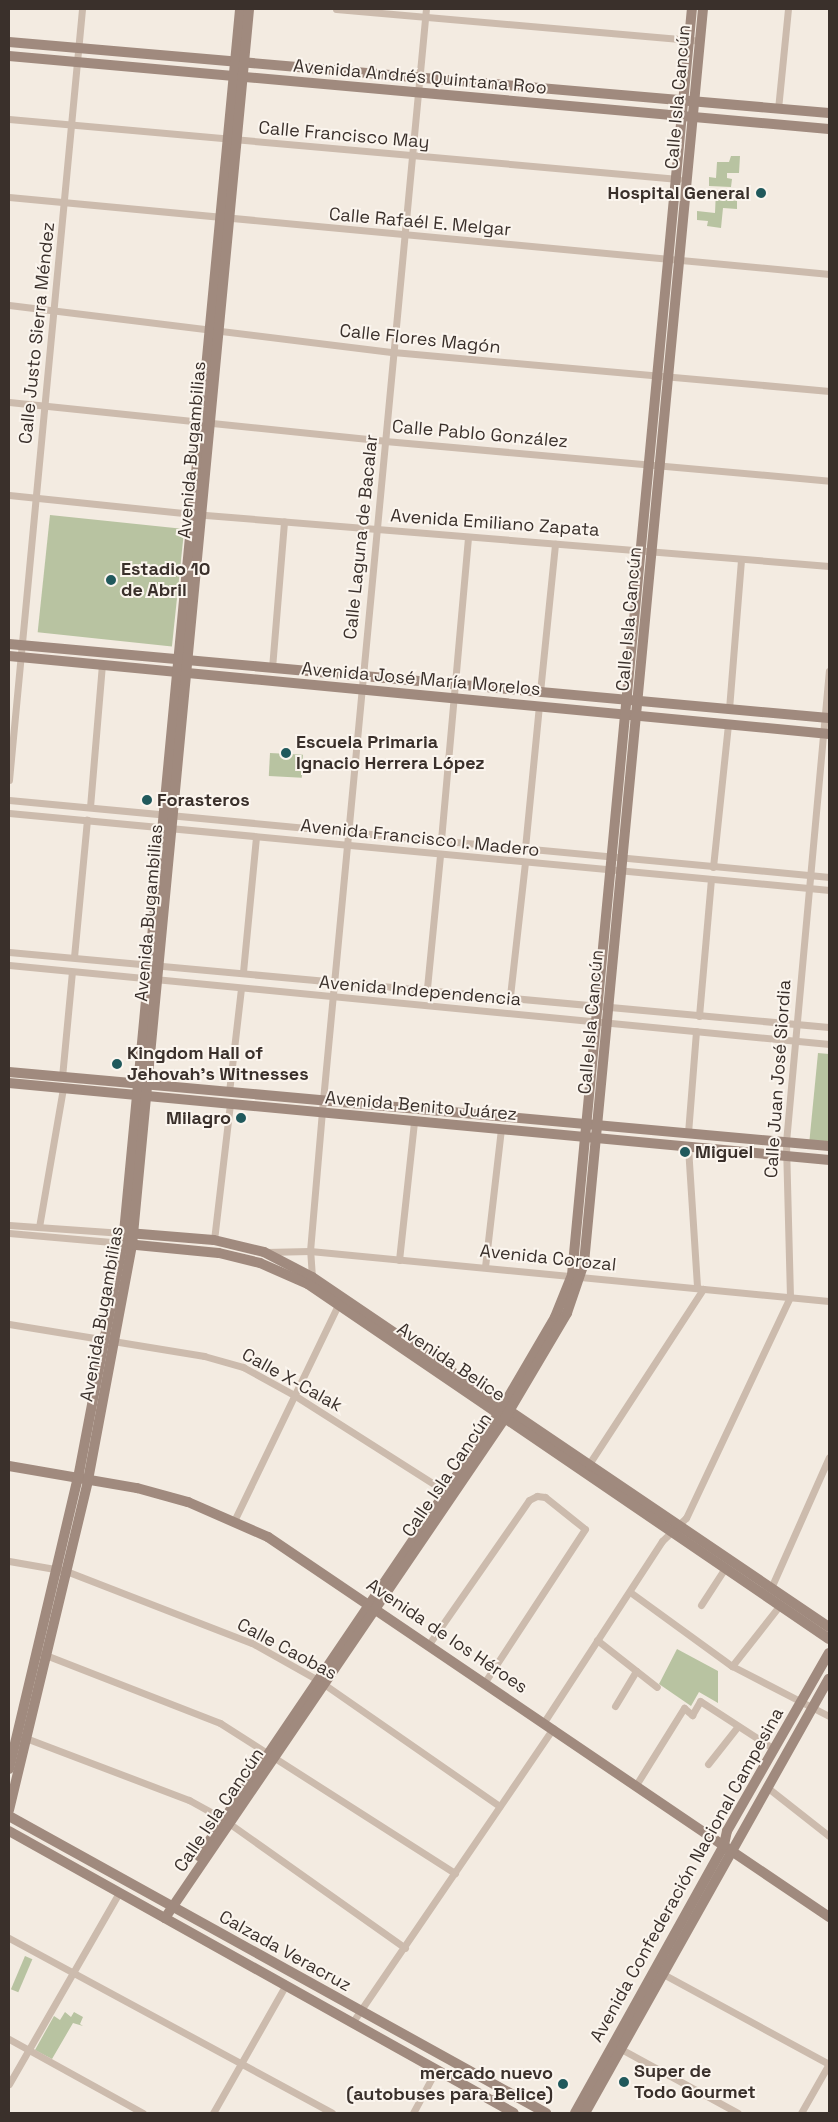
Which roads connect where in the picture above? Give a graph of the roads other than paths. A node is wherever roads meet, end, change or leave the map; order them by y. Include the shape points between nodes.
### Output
1 (82, 9) edge
2 (240, 9) edge
3 (249, 9) edge
4 (336, 9) edge
5 (426, 9) edge
6 (692, 9) edge
7 (702, 9) edge
8 (788, 9) edge
9 (426, 17) junction
10 (694, 40) junction
11 (9, 42) edge
12 (78, 48) junction
13 (9, 56) edge
14 (76, 62) junction
15 (240, 62) junction
16 (238, 77) junction
17 (420, 78) junction
18 (418, 93) junction
19 (689, 101) junction
20 (778, 109) junction
21 (829, 114) edge
22 (688, 117) junction
23 (9, 119) edge
24 (71, 126) junction
25 (829, 129) edge
26 (232, 141) junction
27 (413, 156) junction
28 (678, 179) junction
29 (9, 197) edge
30 (65, 203) junction
31 (225, 219) junction
32 (406, 236) junction
33 (674, 262) junction
34 (829, 274) edge
35 (9, 305) edge
36 (54, 310) junction
37 (215, 332) junction
38 (393, 352) junction
39 (663, 378) junction
40 (829, 391) edge
41 (9, 402) edge
42 (44, 405) junction
43 (206, 423) junction
44 (385, 441) junction
45 (655, 464) junction
46 (829, 481) edge
47 (9, 495) edge
48 (36, 498) junction
49 (198, 514) junction
50 (284, 522) junction
51 (377, 529) junction
52 (468, 537) junction
53 (555, 544) junction
54 (647, 550) junction
55 (741, 560) junction
56 (829, 566) edge
57 (9, 644) edge
58 (22, 645) junction
59 (9, 656) edge
60 (21, 657) junction
61 (184, 660) junction
62 (102, 665) junction
63 (272, 668) junction
64 (829, 671) edge
65 (183, 673) junction
66 (362, 676) junction
67 (455, 684) junction
68 (361, 690) junction
69 (540, 692) junction
70 (454, 698) junction
71 (633, 700) junction
72 (539, 706) junction
73 (729, 709) junction
74 (632, 715) junction
75 (827, 718) edge
76 (728, 724) junction
77 (826, 733) edge
78 (9, 780) edge
79 (9, 800) edge
80 (90, 807) junction
81 (9, 812) edge
82 (170, 815) junction
83 (87, 820) junction
84 (169, 827) junction
85 (349, 831) junction
86 (256, 837) junction
87 (441, 840) junction
88 (347, 845) junction
89 (525, 848) junction
90 (440, 855) junction
91 (618, 859) junction
92 (525, 863) junction
93 (713, 868) junction
94 (617, 872) junction
95 (809, 875) junction
96 (829, 877) edge
97 (711, 880) junction
98 (808, 888) junction
99 (829, 890) edge
100 (9, 952) edge
101 (74, 957) junction
102 (9, 965) edge
103 (156, 965) junction
104 (72, 972) junction
105 (243, 972) junction
106 (154, 980) junction
107 (334, 981) junction
108 (427, 988) junction
109 (241, 989) junction
110 (510, 996) junction
111 (333, 999) junction
112 (604, 1006) junction
113 (699, 1016) junction
114 (602, 1023) junction
115 (796, 1024) junction
116 (829, 1027) edge
117 (696, 1031) junction
118 (795, 1040) junction
119 (829, 1044) edge
120 (9, 1072) edge
121 (62, 1077) junction
122 (9, 1083) edge
123 (145, 1084) junction
124 (64, 1088) junction
125 (229, 1092) junction
126 (144, 1096) junction
127 (322, 1100) junction
128 (230, 1104) junction
129 (322, 1113) junction
130 (414, 1121) junction
131 (593, 1124) junction
132 (501, 1130) junction
133 (688, 1133) junction
134 (592, 1138) junction
135 (786, 1142) junction
136 (829, 1146) edge
137 (688, 1147) junction
138 (786, 1156) junction
139 (829, 1160) edge
140 (9, 1225) edge
141 (39, 1227) junction
142 (9, 1232) edge
143 (128, 1239) junction
144 (214, 1240) junction
145 (310, 1251) junction
146 (264, 1252) junction
147 (400, 1260) junction
148 (486, 1267) junction
149 (576, 1276) junction
150 (312, 1277) junction
151 (700, 1288) junction
152 (790, 1297) junction
153 (829, 1301) edge
154 (340, 1302) junction
155 (9, 1324) edge
156 (103, 1338) junction
157 (114, 1340) junction
158 (294, 1395) junction
159 (504, 1412) junction
160 (829, 1456) edge
161 (590, 1464) junction
162 (9, 1466) edge
163 (83, 1479) junction
164 (449, 1493) junction
165 (234, 1521) junction
166 (675, 1528) junction
167 (9, 1561) edge
168 (725, 1568) junction
169 (62, 1570) junction
170 (772, 1588) junction
171 (630, 1592) junction
172 (701, 1605) dead end
173 (780, 1605) junction
174 (373, 1606) junction
175 (829, 1627) edge
176 (829, 1639) edge
177 (597, 1640) junction
178 (429, 1644) junction
179 (829, 1653) edge
180 (41, 1654) junction
181 (732, 1666) junction
182 (636, 1670) junction
183 (829, 1679) edge
184 (321, 1682) junction
185 (485, 1682) junction
186 (657, 1687) dead end
187 (801, 1701) junction
188 (615, 1706) dead end
189 (814, 1707) junction
190 (829, 1716) edge
191 (544, 1722) junction
192 (738, 1726) junction
193 (553, 1728) junction
194 (21, 1737) junction
195 (774, 1749) junction
196 (272, 1754) junction
197 (708, 1764) dead end
198 (9, 1769) edge
199 (636, 1785) junction
200 (768, 1788) junction
201 (499, 1806) junction
202 (9, 1810) edge
203 (9, 1816) edge
204 (226, 1821) junction
205 (9, 1831) edge
206 (829, 1836) edge
207 (729, 1848) junction
208 (455, 1873) junction
209 (119, 1893) junction
210 (169, 1906) junction
211 (162, 1916) junction
212 (829, 1916) edge
213 (9, 1938) edge
214 (405, 1948) junction
215 (72, 1973) junction
216 (658, 1977) junction
217 (285, 1986) junction
218 (360, 2010) junction
219 (352, 2023) junction
220 (9, 2039) edge
221 (28, 2049) junction
222 (621, 2049) junction
223 (241, 2064) junction
224 (829, 2064) edge
225 (436, 2070) junction
226 (9, 2084) edge
227 (143, 2113) edge
228 (213, 2113) edge
229 (332, 2113) edge
230 (413, 2113) edge
231 (514, 2113) edge
232 (546, 2113) edge
233 (575, 2113) edge
234 (585, 2113) edge
235 (738, 2113) edge
236 (801, 2113) edge

1 - 12 street, Calle Justo Sierra Méndez
2 - 15 main road, Avenida Bugambilias
3 - 15 main road, Avenida Bugambilias
4 - 9 street
5 - 9 street, Calle Laguna de Bacalar
6 - 10 main road, Calle Isla Cancún
7 - 10 main road, Calle Isla Cancún
8 - 20 street
9 - 10 street
9 - 17 street, Calle Laguna de Bacalar
10 - 19 main road, Calle Isla Cancún
11 - 12 main road, Avenida Andrés Quintana Roo
12 - 14 street, Calle Justo Sierra Méndez
12 - 15 main road, Avenida Andrés Quintana Roo
13 - 14 main road, Avenida Andrés Quintana Roo
14 - 16 main road, Avenida Andrés Quintana Roo
14 - 24 street, Calle Justo Sierra Méndez
15 - 16 main road, Avenida Bugambilias
15 - 17 main road, Avenida Andrés Quintana Roo
16 - 18 main road, Avenida Andrés Quintana Roo
16 - 26 main road, Avenida Bugambilias
17 - 18 street, Calle Laguna de Bacalar
17 - 19 main road, Avenida Andrés Quintana Roo
18 - 22 main road, Avenida Andrés Quintana Roo
18 - 27 street, Calle Laguna de Bacalar
19 - 20 main road, Avenida Andrés Quintana Roo
19 - 22 main road, Calle Isla Cancún
20 - 21 main road, Avenida Andrés Quintana Roo
22 - 25 main road, Avenida Andrés Quintana Roo
22 - 28 main road, Calle Isla Cancún
22 - 33 main road, Calle Isla Cancún
23 - 24 street, Calle Francisco May
24 - 26 street, Calle Francisco May
24 - 30 street, Calle Justo Sierra Méndez
26 - 27 street, Calle Francisco May
26 - 31 main road, Avenida Bugambilias
27 - 28 street, Calle Francisco May
27 - 32 street, Calle Laguna de Bacalar
28 - 33 main road, Calle Isla Cancún
29 - 30 street, Calle Rafaél E. Melgar
30 - 31 street, Calle Rafaél E. Melgar
30 - 36 street, Calle Justo Sierra Méndez
31 - 32 street, Calle Rafaél E. Melgar
31 - 37 main road, Avenida Bugambilias
32 - 33 street, Calle Rafaél E. Melgar
32 - 38 street, Calle Laguna de Bacalar
33 - 34 street, Calle Rafaél E. Melgar
33 - 39 main road, Calle Isla Cancún
35 - 36 street, Calle Flores Magón
36 - 37 street, Calle Flores Magón
36 - 42 street, Calle Justo Sierra Méndez
37 - 38 street, Calle Flores Magón
37 - 43 main road, Avenida Bugambilias
38 - 39 street, Calle Flores Magón
38 - 44 street, Calle Laguna de Bacalar
39 - 40 street, Calle Flores Magón
39 - 45 main road, Calle Isla Cancún
41 - 42 street, Calle Pablo González
42 - 43 street, Calle Pablo González
42 - 48 street, Calle Justo Sierra Méndez
43 - 44 street, Calle Pablo González
43 - 49 main road, Avenida Bugambilias
44 - 45 street, Calle Pablo González
44 - 51 street, Calle Laguna de Bacalar
45 - 46 street, Calle Pablo González
45 - 54 main road, Calle Isla Cancún
47 - 48 street, Avenida Emiliano Zapata
48 - 49 street, Avenida Emiliano Zapata
48 - 58 street, Calle Justo Sierra Méndez
49 - 50 street, Avenida Emiliano Zapata
49 - 61 main road, Avenida Bugambilias
50 - 51 street, Avenida Emiliano Zapata
50 - 63 street
51 - 52 street, Avenida Emiliano Zapata
51 - 66 street, Calle Laguna de Bacalar
52 - 53 street, Avenida Emiliano Zapata
52 - 67 street
53 - 54 street, Avenida Emiliano Zapata
53 - 69 street
54 - 55 street, Avenida Emiliano Zapata
54 - 71 main road, Calle Isla Cancún
55 - 56 street, Avenida Emiliano Zapata
55 - 73 street
57 - 58 main road, Avenida José María Morelos
58 - 60 street, Calle Justo Sierra Méndez
58 - 61 main road, Avenida José María Morelos
59 - 60 main road, Avenida José María Morelos
60 - 62 main road, Avenida José María Morelos
60 - 78 street, Calle Justo Sierra Méndez
61 - 63 main road, Avenida José María Morelos
61 - 65 main road, Avenida Bugambilias
62 - 65 main road, Avenida José María Morelos
62 - 80 street
63 - 66 main road, Avenida José María Morelos
64 - 75 street, Calle Juan José Siordia
65 - 68 main road, Avenida José María Morelos
65 - 82 main road, Avenida Bugambilias
66 - 67 main road, Avenida José María Morelos
66 - 68 street, Calle Laguna de Bacalar
67 - 69 main road, Avenida José María Morelos
67 - 70 street
68 - 70 main road, Avenida José María Morelos
68 - 85 street, Calle Laguna de Bacalar
69 - 71 main road, Avenida José María Morelos
70 - 72 main road, Avenida José María Morelos
70 - 87 street
71 - 73 main road, Avenida José María Morelos
71 - 74 main road, Calle Isla Cancún
72 - 74 main road, Avenida José María Morelos
72 - 89 street
73 - 75 main road, Avenida José María Morelos
74 - 76 main road, Avenida José María Morelos
74 - 91 main road, Calle Isla Cancún
75 - 77 street, Calle Juan José Siordia
76 - 77 main road, Avenida José María Morelos
76 - 93 street
77 - 95 street, Calle Juan José Siordia
79 - 80 street, Avenida Francisco I. Madero
80 - 82 street, Avenida Francisco I. Madero
81 - 83 street, Avenida Francisco I. Madero
82 - 84 main road, Avenida Bugambilias
82 - 85 street, Avenida Francisco I. Madero
83 - 84 street, Avenida Francisco I. Madero
83 - 101 street
84 - 86 street, Avenida Francisco I. Madero
84 - 103 main road, Avenida Bugambilias
85 - 87 street, Avenida Francisco I. Madero
85 - 88 street, Calle Laguna de Bacalar
86 - 88 street, Avenida Francisco I. Madero
86 - 105 street
87 - 89 street, Avenida Francisco I. Madero
88 - 90 street, Avenida Francisco I. Madero
88 - 107 street, Calle Laguna de Bacalar
89 - 91 street, Avenida Francisco I. Madero
90 - 92 street, Avenida Francisco I. Madero
90 - 108 street
91 - 93 street, Avenida Francisco I. Madero
91 - 94 main road, Calle Isla Cancún
92 - 94 street, Avenida Francisco I. Madero
92 - 110 street
93 - 95 street, Avenida Francisco I. Madero
94 - 97 street, Avenida Francisco I. Madero
94 - 112 main road, Calle Isla Cancún
95 - 96 street, Avenida Francisco I. Madero
95 - 98 street, Calle Juan José Siordia
97 - 98 street, Avenida Francisco I. Madero
97 - 113 street
98 - 99 street, Avenida Francisco I. Madero
98 - 115 street, Calle Juan José Siordia
100 - 101 street, Avenida Independencia
101 - 103 street, Avenida Independencia
102 - 104 street, Avenida Independencia
103 - 105 street, Avenida Independencia
103 - 106 main road, Avenida Bugambilias
104 - 106 street, Avenida Independencia
104 - 121 street
105 - 107 street, Avenida Independencia
106 - 109 street, Avenida Independencia
106 - 123 main road, Avenida Bugambilias
107 - 108 street, Avenida Independencia
107 - 111 street, Calle Laguna de Bacalar
108 - 110 street, Avenida Independencia
109 - 111 street, Avenida Independencia
109 - 125 street
110 - 112 street, Avenida Independencia
111 - 114 street, Avenida Independencia
111 - 127 street, Calle Laguna de Bacalar
112 - 113 street, Avenida Independencia
112 - 114 main road, Calle Isla Cancún
113 - 115 street, Avenida Independencia
114 - 117 street, Avenida Independencia
114 - 131 main road, Calle Isla Cancún
115 - 116 street, Avenida Independencia
115 - 118 street, Calle Juan José Siordia
117 - 118 street, Avenida Independencia
117 - 133 street
118 - 119 street, Avenida Independencia
118 - 135 street, Calle Juan José Siordia
120 - 121 main road, Avenida Benito Juárez
121 - 123 main road, Avenida Benito Juárez
122 - 124 main road, Avenida Benito Juárez
123 - 125 main road, Avenida Benito Juárez
123 - 126 main road, Avenida Bugambilias
124 - 126 main road, Avenida Benito Juárez
124 - 141 street
125 - 127 main road, Avenida Benito Juárez
126 - 128 main road, Avenida Benito Juárez
126 - 143 main road, Avenida Bugambilias
127 - 129 street, Calle Laguna de Bacalar
127 - 131 main road, Avenida Benito Juárez
128 - 129 main road, Avenida Benito Juárez
128 - 144 street
129 - 130 main road, Avenida Benito Juárez
129 - 145 street, Calle Laguna de Bacalar
130 - 132 main road, Avenida Benito Juárez
130 - 147 street
131 - 133 main road, Avenida Benito Juárez
131 - 134 main road, Calle Isla Cancún
132 - 134 main road, Avenida Benito Juárez
132 - 148 street
133 - 135 main road, Avenida Benito Juárez
134 - 137 main road, Avenida Benito Juárez
134 - 149 main road, Calle Isla Cancún
135 - 136 main road, Avenida Benito Juárez
135 - 138 street, Calle Juan José Siordia
137 - 138 main road, Avenida Benito Juárez
137 - 151 street
138 - 139 main road, Avenida Benito Juárez
138 - 152 street, Calle Juan José Siordia
140 - 141 street, Avenida Belice
141 - 143 street, Avenida Belice
142 - 143 street, Avenida Belice
143 - 144 main road, Avenida Belice
143 - 154 main road, Avenida Belice via 219,1253 260,1263
143 - 156 main road, Avenida Bugambilias
143 - 157 main road, Avenida Bugambilias
144 - 146 main road, Avenida Belice
145 - 146 street, Avenida Corozal
145 - 147 street, Avenida Corozal
145 - 150 street, Calle Laguna de Bacalar
146 - 150 main road, Avenida Belice
147 - 148 street, Avenida Corozal
148 - 149 street, Avenida Corozal
149 - 151 street, Avenida Corozal
149 - 159 main road, Calle Isla Cancún via 574,1297 552,1340
150 - 154 main road, Avenida Belice
151 - 152 street, Avenida Corozal
151 - 161 street
152 - 153 street, Avenida Corozal
152 - 166 street, Calle Juan José Siordia
154 - 158 street
154 - 159 main road, Avenida Belice
155 - 156 street, Calle X-Calak
156 - 157 street, Calle X-Calak
156 - 163 main road, Avenida Bugambilias
157 - 158 street, Calle X-Calak via 226,1360
157 - 163 main road, Avenida Bugambilias
158 - 164 street, Calle X-Calak
158 - 165 street
159 - 161 main road, Avenida Belice
159 - 164 main road, Calle Isla Cancún
159 - 166 main road, Avenida Belice
160 - 170 street
161 - 166 main road, Avenida Belice
162 - 163 main road, Avenida de los Héroes
163 - 165 main road, Avenida de los Héroes via 137,1488 188,1502
163 - 169 main road, Avenida Bugambilias
164 - 174 main road, Calle Isla Cancún
165 - 174 main road, Avenida de los Héroes via 268,1537
166 - 168 main road, Avenida Belice
166 - 170 main road, Avenida Belice
166 - 171 street, Calle Juan José Siordia
167 - 169 street, Calle Caobas
168 - 172 street
168 - 173 main road, Avenida Belice
169 - 180 main road, Avenida Bugambilias
169 - 184 street, Calle Caobas via 252,1643
170 - 175 main road, Avenida Belice
171 - 177 street, Calle Juan José Siordia
171 - 181 street
173 - 176 main road, Avenida Belice
173 - 181 street
174 - 178 main road, Avenida de los Héroes
174 - 184 main road, Calle Isla Cancún
177 - 182 street
177 - 191 street, Calle Juan José Siordia
178 - 185 main road, Avenida de los Héroes
178 - 185 street via 529,1500 545,1497 585,1529
179 - 187 main road, Avenida Confederación Nacional Campesina
180 - 194 main road, Avenida Bugambilias
180 - 196 street via 220,1724
181 - 187 street
182 - 186 street
182 - 188 street
183 - 189 main road, Avenida Confederación Nacional Campesina
184 - 196 main road, Calle Isla Cancún
184 - 201 street, Calle Caobas
185 - 191 main road, Avenida de los Héroes
187 - 189 street
187 - 195 main road, Avenida Confederación Nacional Campesina
189 - 190 street
189 - 200 main road, Avenida Confederación Nacional Campesina
191 - 193 main road, Avenida de los Héroes
192 - 195 street
192 - 197 street
192 - 199 street via 700,1700 692,1715 684,1708
193 - 199 main road, Avenida de los Héroes
193 - 201 street
194 - 198 main road, Avenida Bugambilias
194 - 202 main road, Avenida Bugambilias
194 - 204 street via 189,1800
195 - 207 main road, Avenida Confederación Nacional Campesina via 727,1830
196 - 204 main road, Calle Isla Cancún
196 - 208 street
199 - 207 main road, Avenida de los Héroes
200 - 206 street
200 - 207 main road, Avenida Confederación Nacional Campesina
201 - 208 street
203 - 210 main road, Calzada Veracruz
204 - 210 main road, Calle Isla Cancún
204 - 214 street
205 - 209 main road, Calzada Veracruz
207 - 212 main road, Avenida de los Héroes
207 - 216 main road, Avenida Confederación Nacional Campesina
208 - 214 street
209 - 211 main road, Calzada Veracruz
209 - 215 street
210 - 211 main road, Calle Isla Cancún
210 - 218 main road, Calzada Veracruz
211 - 217 main road, Calzada Veracruz
213 - 215 street
214 - 218 street
215 - 221 street
215 - 223 street
216 - 222 main road, Avenida Confederación Nacional Campesina
216 - 224 street
216 - 233 main road, Avenida Confederación Nacional Campesina
217 - 219 main road, Calzada Veracruz
217 - 223 street
218 - 219 street
218 - 232 main road, Calzada Veracruz
219 - 225 main road, Calzada Veracruz
220 - 221 street
221 - 226 street
221 - 227 street
222 - 234 main road, Avenida Confederación Nacional Campesina
222 - 235 street
223 - 228 street
223 - 229 street
224 - 236 street
225 - 230 street
225 - 231 main road, Calzada Veracruz

